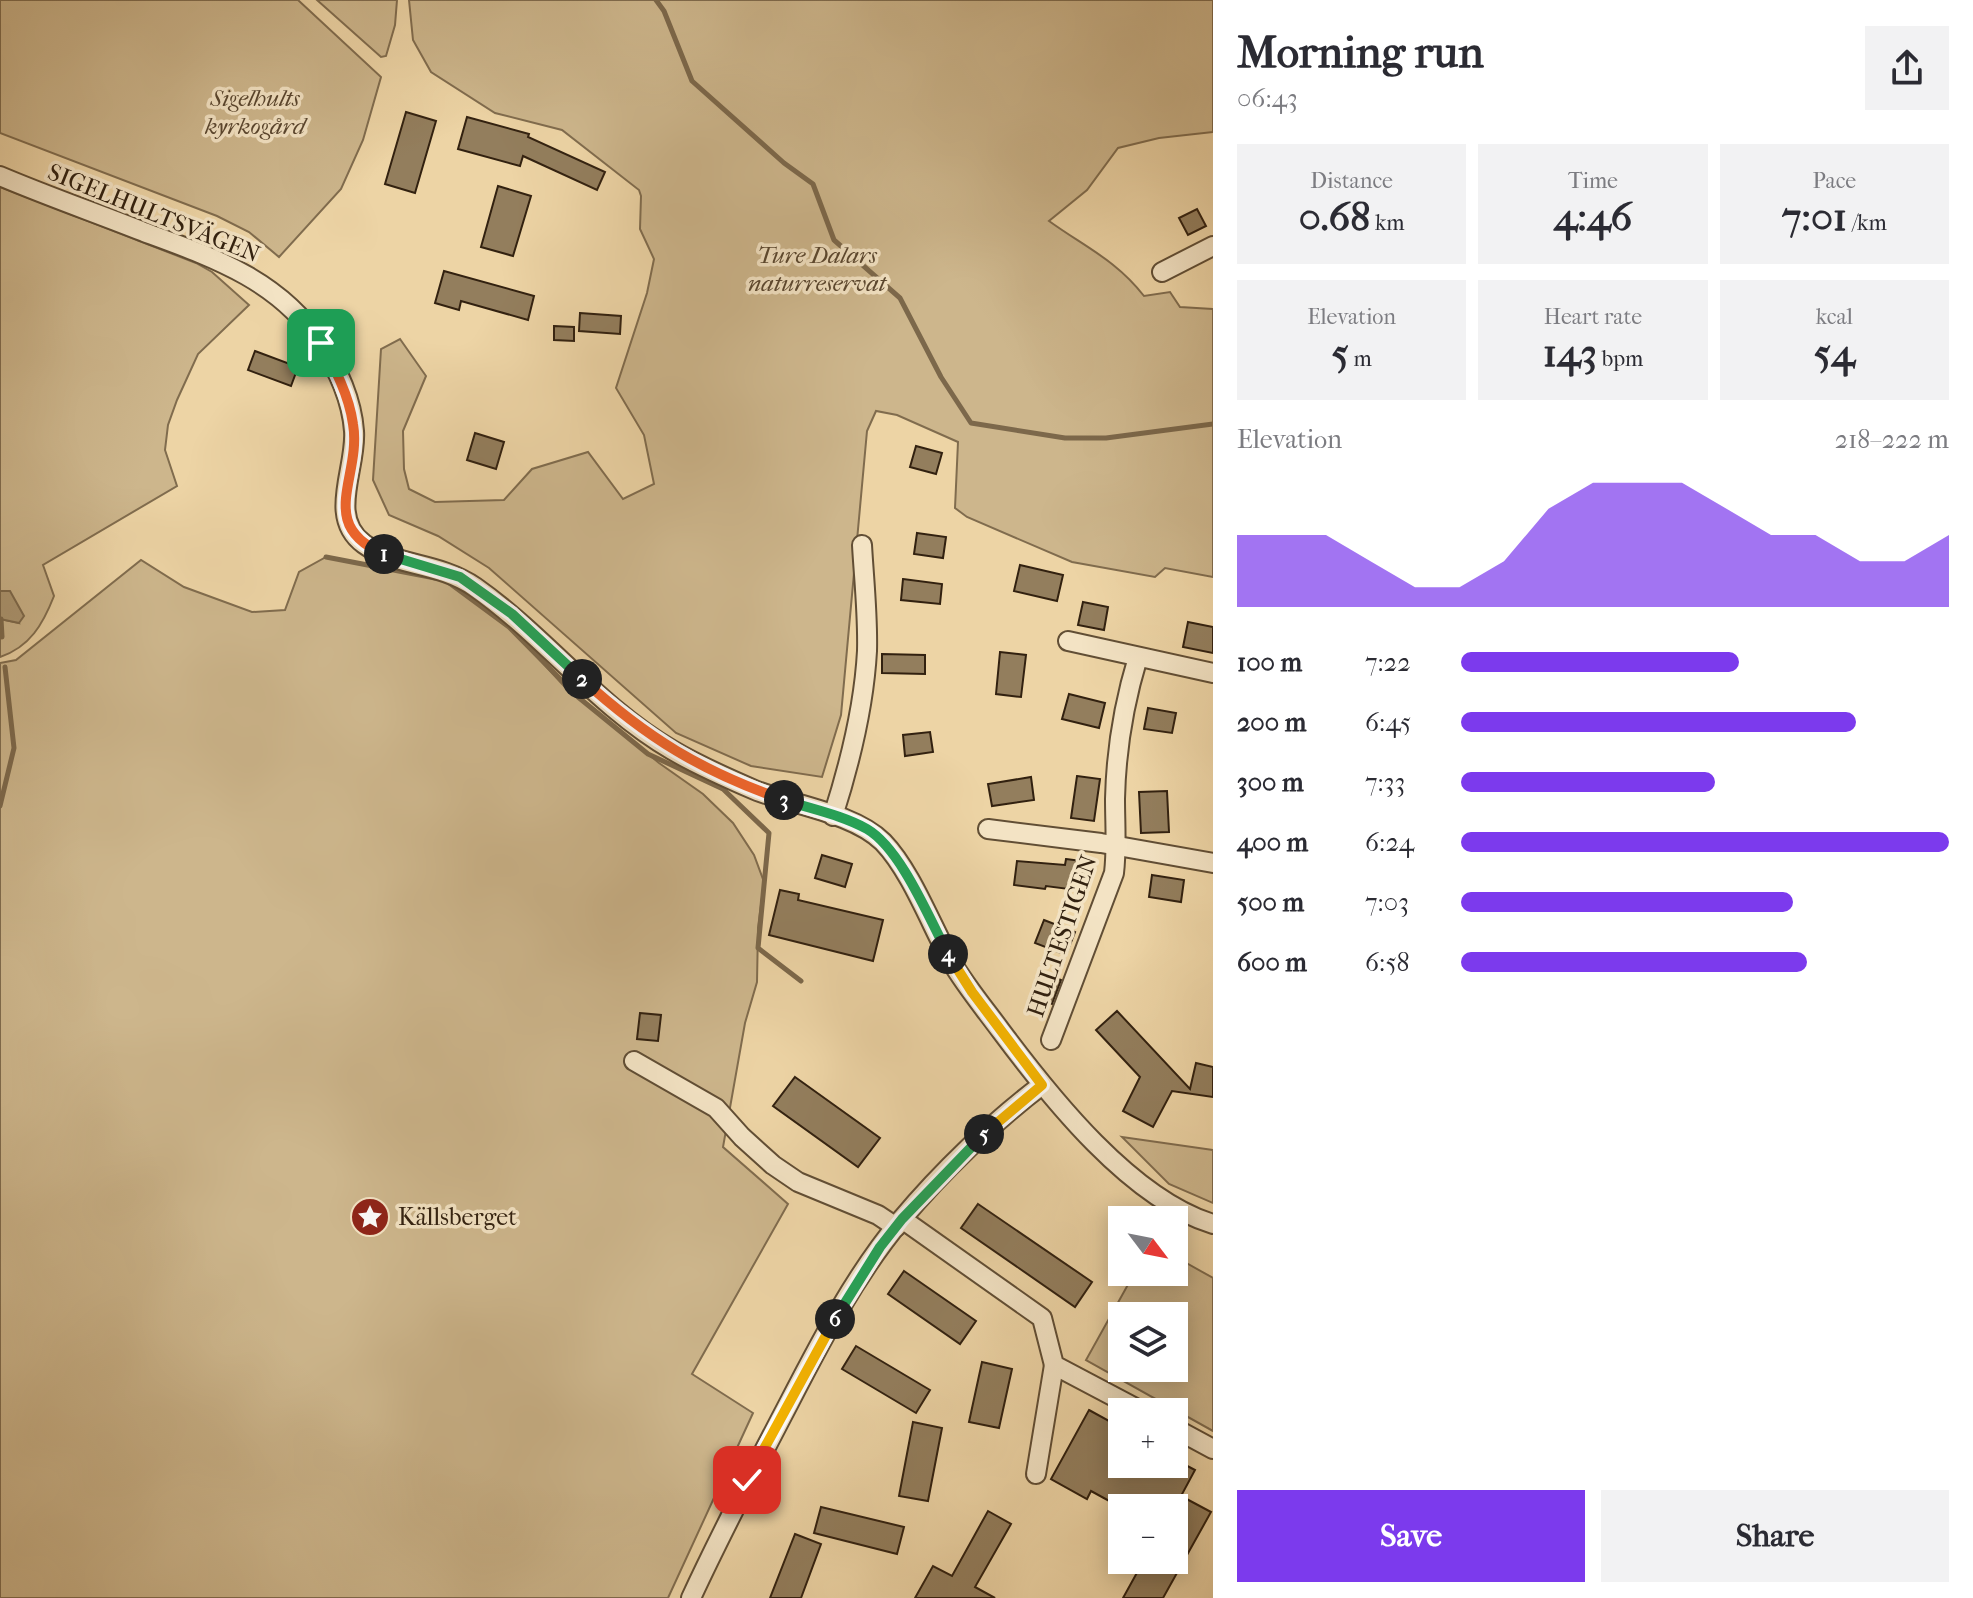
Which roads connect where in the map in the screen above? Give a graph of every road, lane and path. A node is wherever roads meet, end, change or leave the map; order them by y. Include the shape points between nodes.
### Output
1 (0, 176) edge
2 (1213, 246) edge
3 (1162, 272) dead end
4 (862, 545) dead end
5 (1068, 641) dead end
6 (1138, 657) junction
7 (1213, 673) edge
8 (833, 816) junction
9 (988, 829) dead end
10 (1118, 847) junction
11 (1213, 863) edge
12 (1051, 1040) dead end
13 (634, 1061) dead end
14 (1042, 1085) junction
15 (899, 1223) junction
16 (1213, 1224) edge
17 (1054, 1365) junction
18 (1116, 1398) edge
19 (1188, 1436) edge
20 (1213, 1449) edge
21 (1036, 1474) dead end
22 (691, 1598) edge

1 - 8 street, SIGELHULTSVÄGEN via 230,265 272,291 321,343 348,402 354,441 344,506 356,537 381,553 442,569 473,585 614,708 672,750 757,790
2 - 3 street
4 - 8 street via 867,651 863,690
5 - 6 street
6 - 7 street
6 - 10 street, HULTESTIGEN via 1118,748
8 - 14 street, SIGELHULTSVÄGEN via 868,830 887,846 953,964
9 - 10 street
10 - 11 street
10 - 12 street, HULTESTIGEN via 1114,873
13 - 15 street via 716,1108 762,1156 798,1182
14 - 15 street via 988,1130
14 - 16 street, SIGELHULTSVÄGEN via 1141,1184
15 - 17 street via 1042,1318
15 - 22 street via 811,1361
17 - 18 street
17 - 21 street
19 - 20 street

